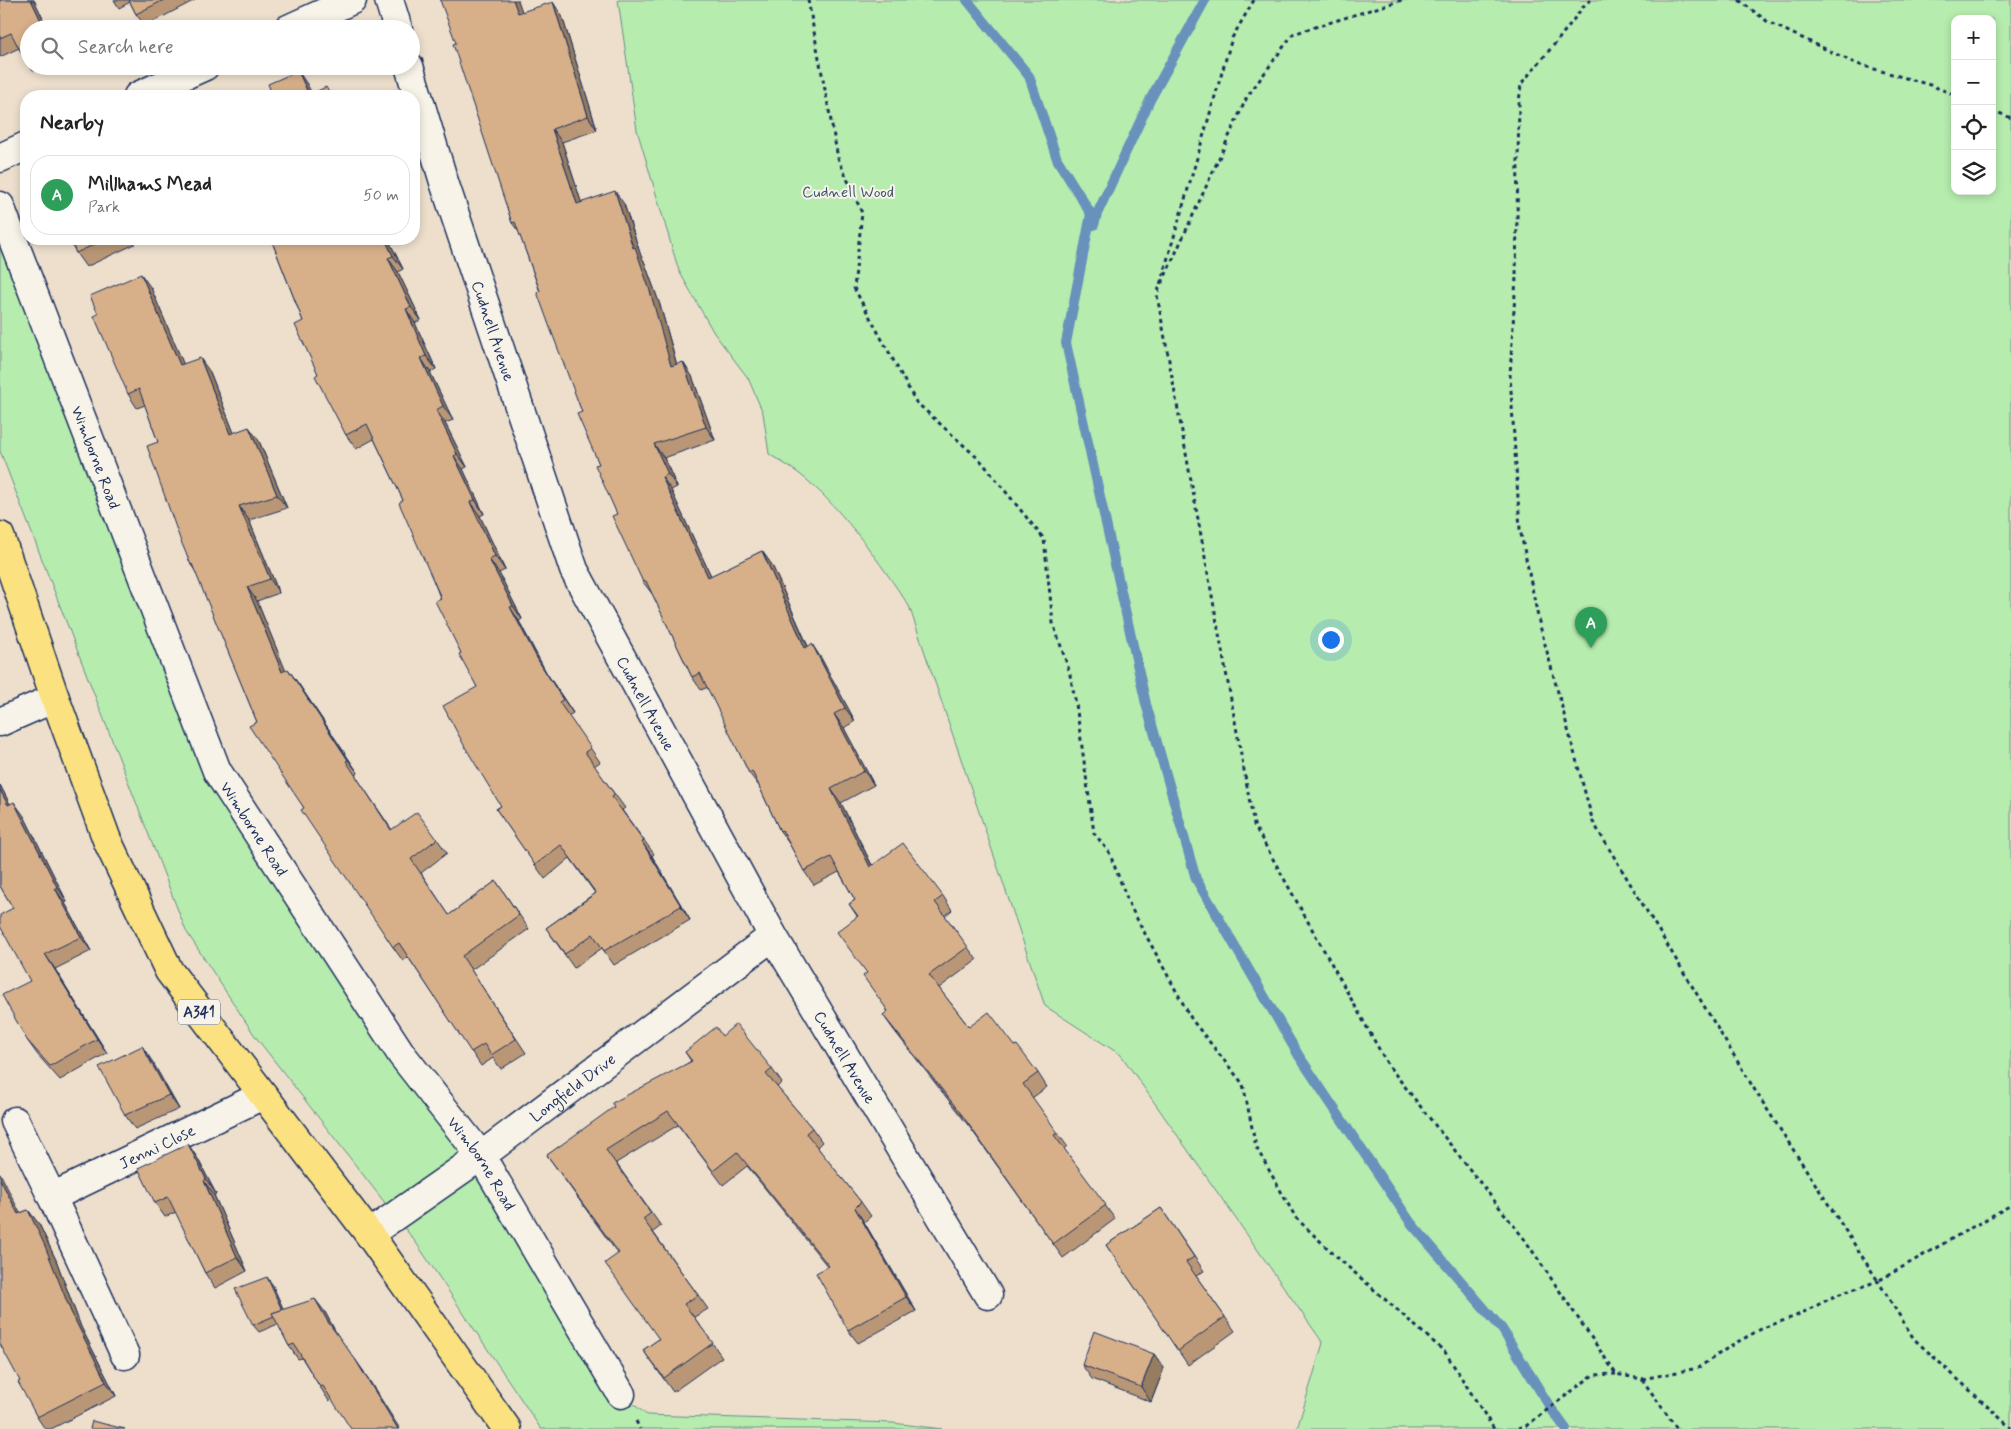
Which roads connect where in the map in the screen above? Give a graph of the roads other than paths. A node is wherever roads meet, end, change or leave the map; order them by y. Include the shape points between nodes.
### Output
1 (352, 0) edge
2 (389, 0) edge
3 (308, 20) edge
4 (395, 20) edge
5 (185, 75) edge
6 (412, 75) edge
7 (151, 90) edge
8 (416, 90) edge
9 (420, 102) edge
10 (20, 149) edge
11 (0, 158) edge
12 (0, 206) edge
13 (0, 536) edge
14 (55, 698) junction
15 (0, 722) edge
16 (773, 936) junction
17 (263, 1095) junction
18 (15, 1121) dead end
19 (480, 1156) junction
20 (52, 1197) junction
21 (369, 1234) junction
22 (988, 1295) dead end
23 (125, 1355) dead end
24 (621, 1394) dead end
25 (506, 1429) edge

1 - 3 street
2 - 4 street
5 - 7 street
6 - 8 street, Cudnell Avenue
9 - 16 street, Cudnell Avenue via 574,570
10 - 11 street
12 - 19 street, Wimborne Road via 217,771 402,1055
13 - 14 main road, A341
14 - 15 street
14 - 17 main road, A341 via 107,840 169,971
16 - 19 street, Longfield Drive
16 - 22 street, Cudnell Avenue
17 - 20 street, Jenni Close
17 - 21 main road, A341
18 - 20 street
19 - 21 street, Longfield Drive
19 - 24 street, Wimborne Road
20 - 23 street
21 - 25 main road, A341

